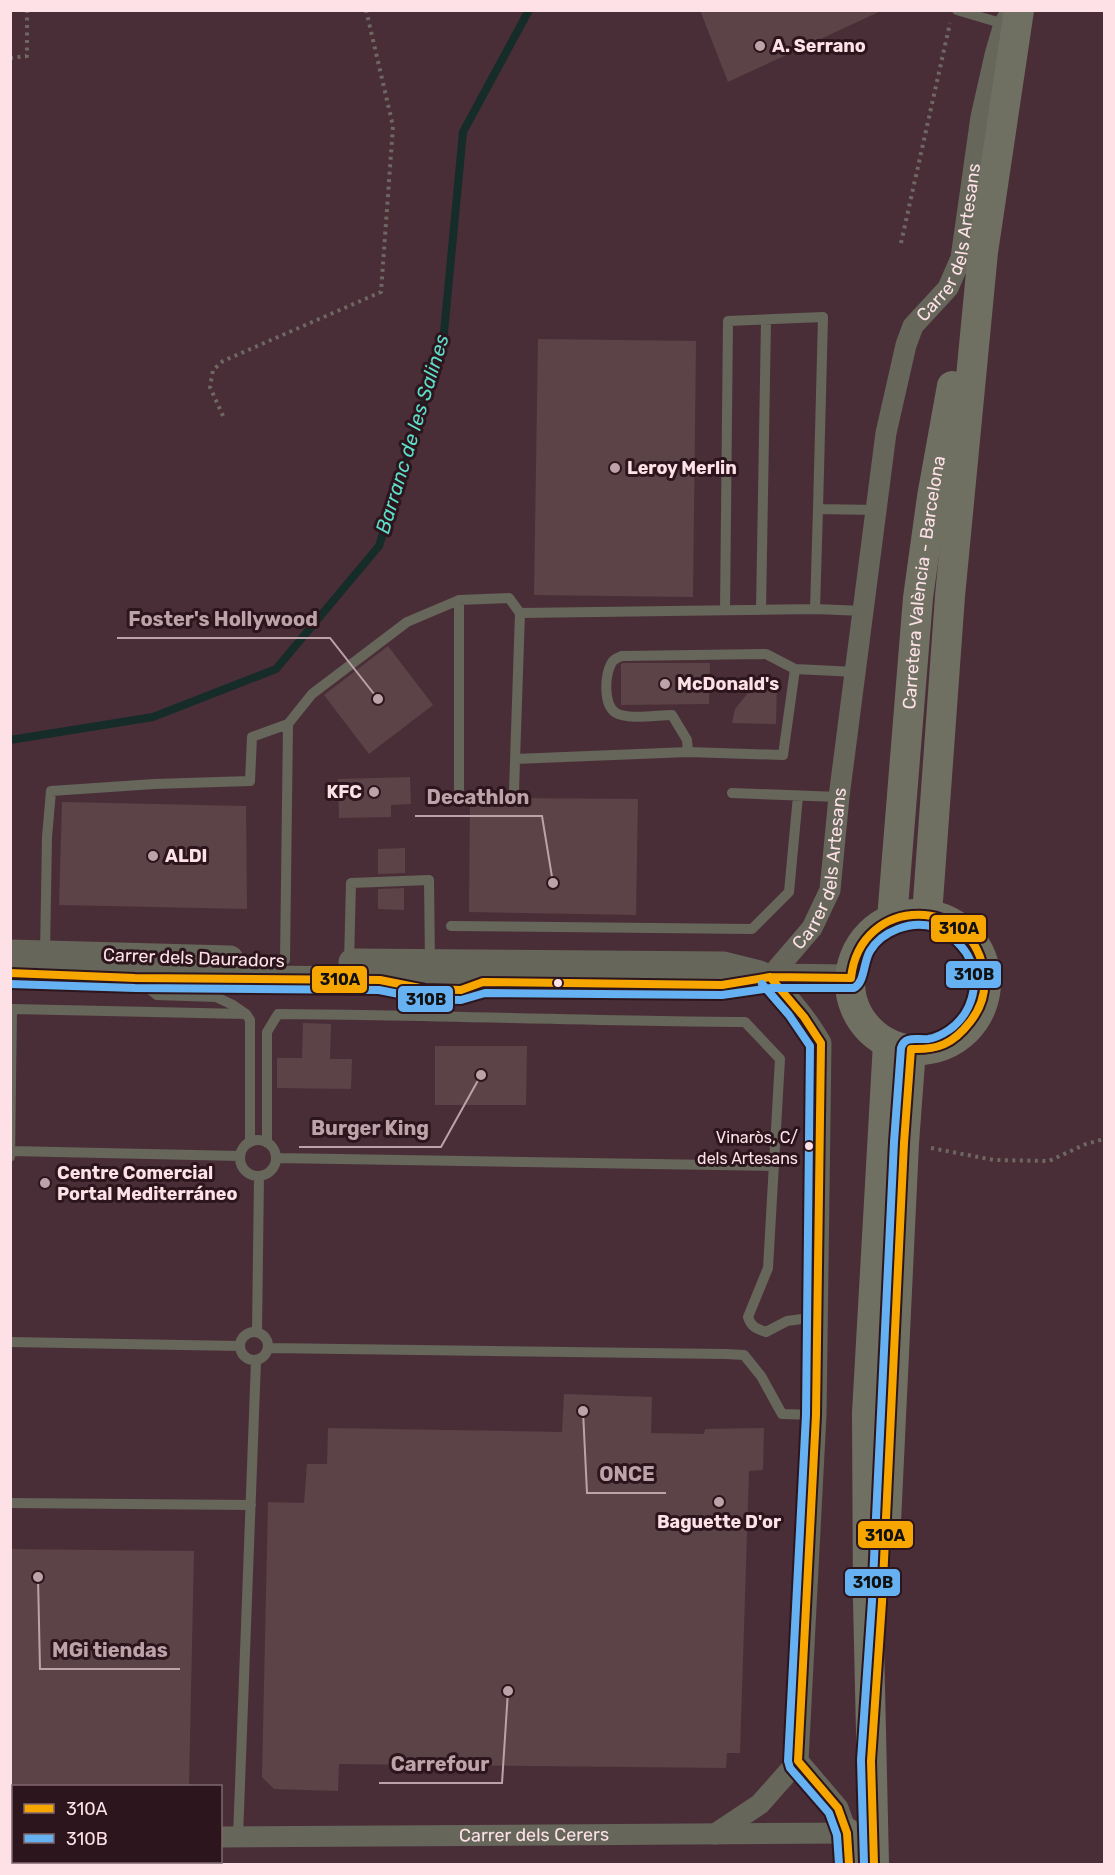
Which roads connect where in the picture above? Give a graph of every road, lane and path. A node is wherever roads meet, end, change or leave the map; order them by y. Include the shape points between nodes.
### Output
1 (27, 10) edge
2 (366, 10) edge
3 (957, 10) edge
4 (1011, 15) edge
5 (950, 22) dead end
6 (10, 58) edge
7 (901, 243) dead end
8 (982, 252) junction
9 (766, 321) junction
10 (223, 416) dead end
11 (818, 509) junction
12 (876, 510) junction
13 (459, 600) junction
14 (815, 609) junction
15 (725, 610) junction
16 (761, 610) junction
17 (864, 611) junction
18 (520, 613) junction
19 (795, 669) junction
20 (856, 672) junction
21 (288, 724) junction
22 (688, 752) junction
23 (515, 759) junction
24 (459, 789) dead end
25 (514, 791) dead end
26 (732, 793) dead end
27 (798, 796) junction
28 (839, 797) junction
29 (927, 915) junction
30 (892, 920) junction
31 (451, 926) dead end
32 (10, 953) edge
33 (45, 953) junction
34 (285, 960) junction
35 (349, 962) junction
36 (439, 963) junction
37 (10, 973) edge
38 (770, 977) junction
39 (135, 978) junction
40 (851, 978) junction
41 (380, 980) junction
42 (246, 1014) junction
43 (900, 1046) junction
44 (1104, 1139) edge
45 (250, 1142) junction
46 (267, 1143) junction
47 (904, 1143) junction
48 (11, 1151) edge
49 (240, 1156) junction
50 (10, 1157) edge
51 (276, 1158) junction
52 (773, 1166) junction
53 (259, 1176) junction
54 (817, 1317) junction
55 (256, 1332) junction
56 (10, 1342) edge
57 (240, 1346) junction
58 (268, 1348) junction
59 (256, 1361) junction
60 (816, 1415) junction
61 (10, 1503) edge
62 (251, 1505) junction
63 (798, 1761) junction
64 (871, 1761) junction
65 (847, 1833) junction
66 (715, 1834) junction
67 (229, 1837) edge
68 (849, 1864) edge
69 (874, 1864) edge

1 - 6 path via 27,56
2 - 10 path via 393,126 381,292 213,370 210,387
3 - 4 lane
4 - 8 main road, Carretera València - Barcelona
4 - 12 street, Carrer dels Artesans via 995,55 981,117 961,258 948,288 913,326 906,345 886,433
5 - 7 path
8 - 29 main road, Carretera València - Barcelona via 950,596
8 - 30 main road, Carretera València - Barcelona via 970,286 918,598
9 - 11 lane via 823,317
9 - 15 lane via 728,321
9 - 16 lane
11 - 12 lane
11 - 14 lane
12 - 17 street, Carrer dels Artesans
13 - 18 lane via 509,598
13 - 21 lane via 407,622 312,694
13 - 24 lane
14 - 16 lane
14 - 17 lane
15 - 16 lane
15 - 18 lane
17 - 20 street, Carrer dels Artesans
18 - 23 lane
19 - 20 lane
19 - 22 lane via 783,755
19 - 22 lane via 766,654 614,659 607,676 610,708 624,716 672,715 687,740
20 - 28 street, Carrer dels Artesans
21 - 33 lane via 252,737 250,781 51,791 46,837
21 - 34 lane
22 - 23 lane
23 - 25 lane
26 - 27 lane
27 - 28 lane
27 - 31 lane via 789,892 752,929
28 - 38 street, Carrer dels Artesans via 830,890 812,928
29 - 30 main road via 919,913
29 - 43 main road via 960,927 975,943 984,963 987,985 971,1025 954,1040 934,1048
30 - 40 main road via 876,927 861,945
32 - 33 street, Carrer dels Dauradors
33 - 34 street, Carrer dels Dauradors
34 - 35 street, Carrer dels Dauradors
35 - 36 street, Carrer dels Dauradors
35 - 36 lane via 351,883 429,880
36 - 38 street, Carrer dels Dauradors via 724,965
36 - 41 street, Carrer dels Dauradors via 429,981
37 - 39 street, Carrer dels Dauradors
38 - 40 street, Carrer dels Dauradors
38 - 41 street, Carrer dels Dauradors via 722,985 483,982 461,990 425,990
38 - 54 street via 794,1003 821,1043
39 - 41 street, Carrer dels Dauradors
39 - 42 lane via 157,995 216,997
40 - 43 main road via 856,1011 870,1030
42 - 45 lane via 250,1020
42 - 48 lane via 12,1009
43 - 47 main road
43 - 64 main road via 867,1413
44 - 47 path via 1049,1161 994,1160
45 - 46 lane
45 - 49 lane
46 - 51 lane
46 - 52 lane via 267,1032 278,1014 745,1022 780,1059
47 - 64 main road
48 - 49 lane
48 - 50 lane
49 - 53 lane via 245,1170
51 - 52 lane
51 - 53 lane via 269,1172
52 - 54 lane via 768,1268 748,1317 750,1324 766,1332 787,1321
53 - 55 lane
54 - 60 street
55 - 57 lane via 247,1334
55 - 58 lane via 267,1340
56 - 57 lane
57 - 59 lane via 247,1359
58 - 59 lane via 265,1357
58 - 60 lane via 744,1355 782,1414
59 - 62 lane
60 - 63 street
61 - 62 lane
62 - 67 lane
63 - 65 street via 838,1808
63 - 66 street via 760,1804
64 - 69 main road
65 - 66 street, Carrer dels Cerers
65 - 68 main road
66 - 67 street, Carrer dels Cerers

